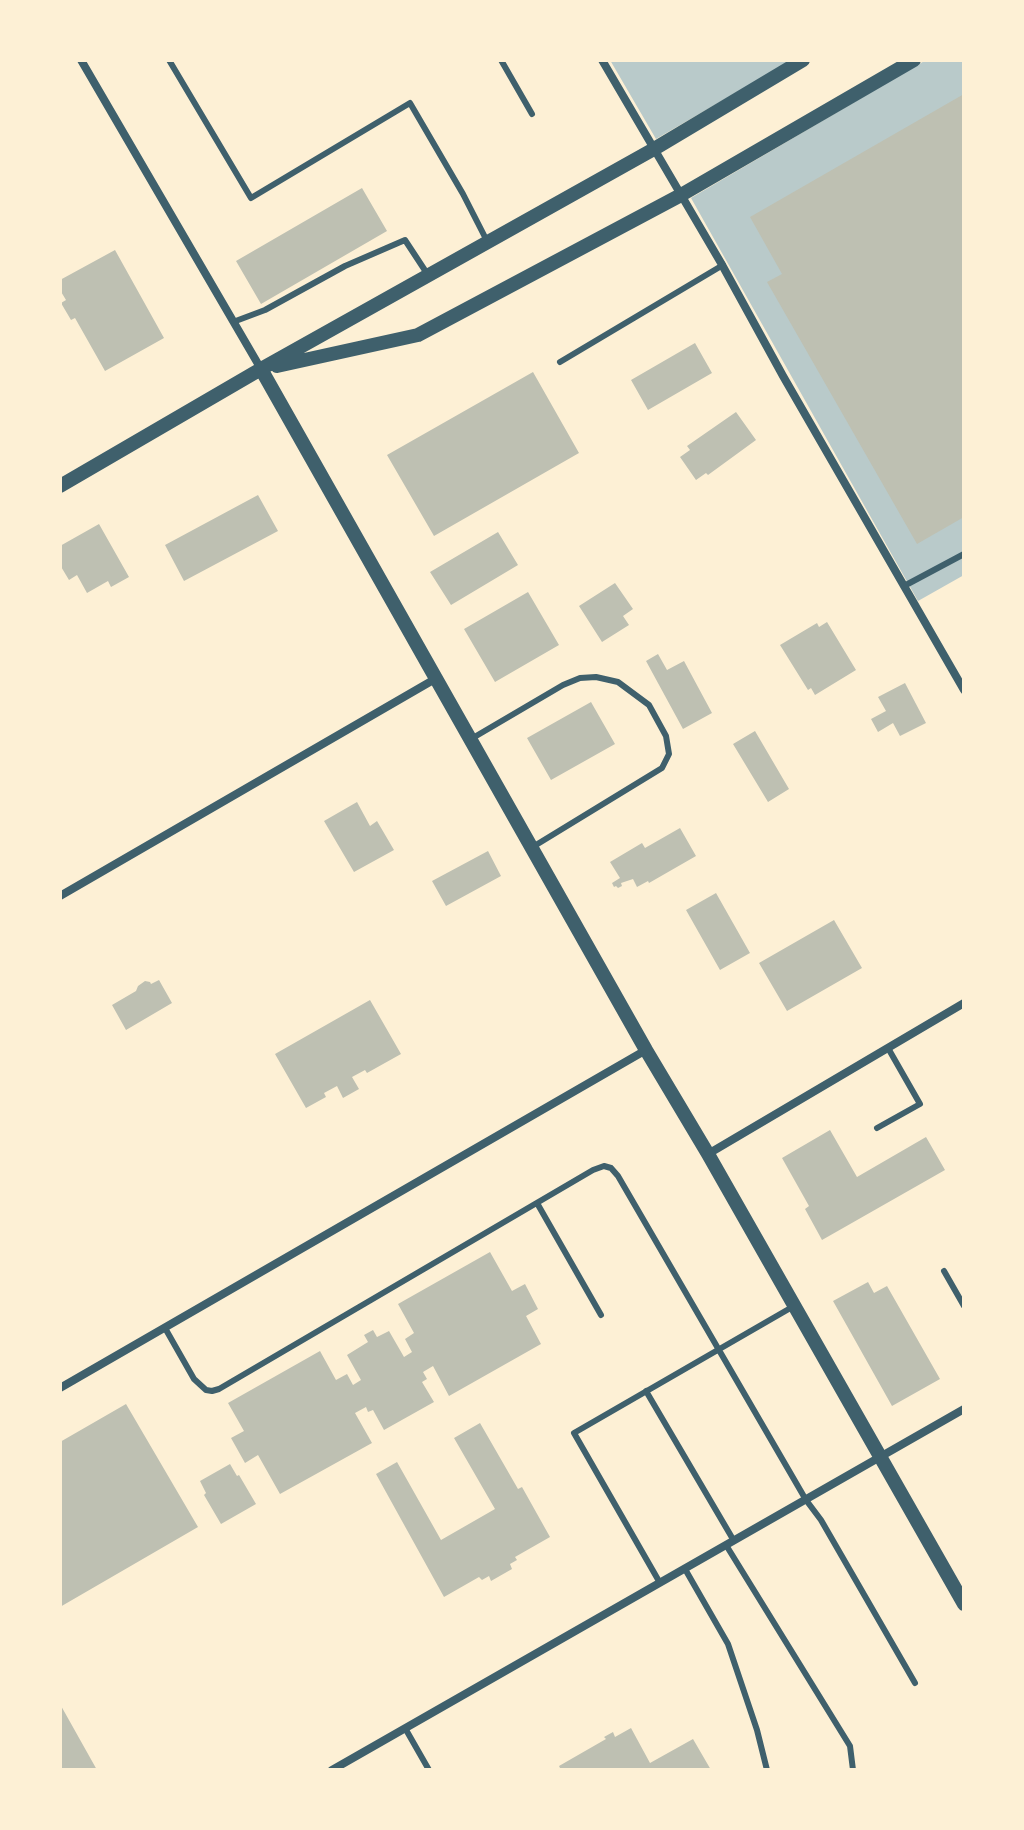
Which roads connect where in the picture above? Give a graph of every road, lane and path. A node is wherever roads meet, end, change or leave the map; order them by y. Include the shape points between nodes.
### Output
1 (81, 60) edge
2 (169, 60) edge
3 (501, 60) edge
4 (602, 60) edge
5 (803, 60) edge
6 (914, 60) edge
7 (532, 114) dead end
8 (654, 149) junction
9 (681, 195) junction
10 (488, 243) junction
11 (723, 265) junction
12 (428, 275) junction
13 (233, 322) junction
14 (560, 362) dead end
15 (261, 369) junction
16 (60, 486) edge
17 (964, 554) edge
18 (904, 586) junction
19 (435, 679) junction
20 (964, 690) edge
21 (470, 739) junction
22 (531, 848) junction
23 (60, 896) edge
24 (964, 1003) edge
25 (888, 1048) junction
26 (646, 1050) junction
27 (877, 1128) dead end
28 (708, 1154) junction
29 (537, 1203) junction
30 (944, 1271) dead end
31 (794, 1306) junction
32 (964, 1306) edge
33 (601, 1315) dead end
34 (165, 1328) junction
35 (719, 1349) junction
36 (60, 1388) edge
37 (646, 1391) junction
38 (964, 1409) edge
39 (880, 1458) junction
40 (806, 1500) junction
41 (730, 1543) junction
42 (685, 1569) junction
43 (660, 1583) junction
44 (964, 1604) edge
45 (915, 1683) dead end
46 (405, 1727) junction
47 (332, 1770) edge
48 (429, 1770) edge
49 (767, 1770) edge
50 (853, 1770) edge

1 - 13 street
2 - 10 lane via 251,198 410,103
3 - 7 lane
4 - 8 street
5 - 8 street
6 - 9 street
8 - 9 street
8 - 10 street
9 - 11 street
9 - 15 street via 418,335
10 - 12 street
11 - 14 lane
11 - 18 street
12 - 13 lane via 405,240
12 - 15 street
13 - 15 street
15 - 16 street
15 - 19 street
17 - 18 lane
18 - 20 street
19 - 21 street
19 - 23 street
21 - 22 street
21 - 22 lane via 580,678 618,682 649,705 666,736 669,754 662,768
22 - 26 street
24 - 25 street
25 - 27 lane via 920,1104
25 - 28 street
26 - 28 street
26 - 34 street
28 - 31 street
29 - 33 lane
29 - 34 lane via 219,1389 206,1390 194,1379
29 - 35 lane via 593,1170 611,1168
30 - 32 lane
31 - 35 lane
31 - 39 street
34 - 36 street
35 - 37 lane
35 - 40 lane
37 - 41 lane
37 - 43 lane via 574,1433
38 - 39 street
39 - 40 street
39 - 44 street
40 - 41 street
40 - 45 lane
41 - 42 street
41 - 50 lane via 850,1746
42 - 43 street
42 - 49 lane via 728,1644
43 - 46 street
46 - 47 street
46 - 48 lane

